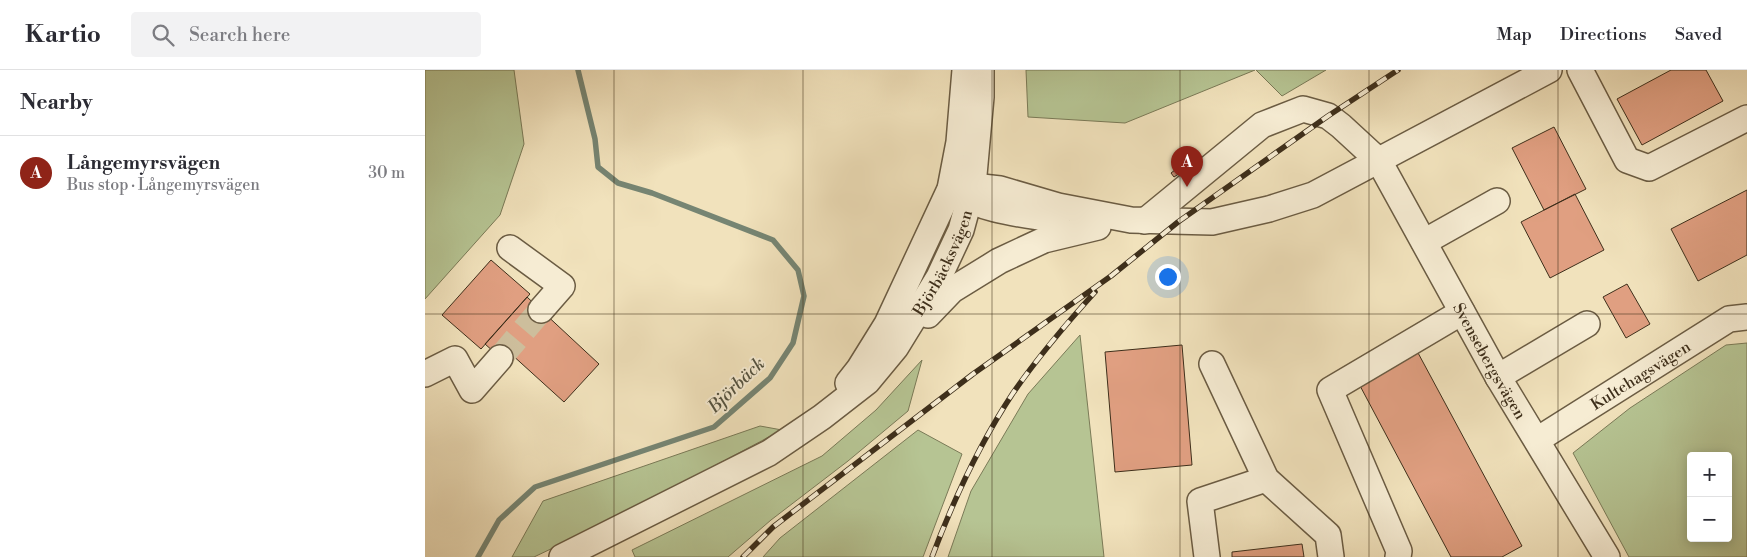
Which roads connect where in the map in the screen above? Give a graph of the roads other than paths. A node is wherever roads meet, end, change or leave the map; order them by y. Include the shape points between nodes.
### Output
1 (965, 70) edge
2 (981, 70) edge
3 (1549, 70) edge
4 (1580, 70) edge
5 (1747, 118) edge
6 (1379, 161) junction
7 (964, 192) junction
8 (1497, 201) dead end
9 (1138, 221) junction
10 (1098, 227) junction
11 (1424, 242) junction
12 (510, 248) dead end
13 (541, 310) tunnel mouth
14 (1463, 312) junction
15 (1747, 317) edge
16 (1587, 324) dead end
17 (897, 347) junction
18 (500, 358) tunnel mouth
19 (1212, 364) dead end
20 (425, 374) edge
21 (1499, 377) junction
22 (822, 417) junction
23 (1537, 440) junction
24 (1266, 479) junction
25 (1601, 554) edge
26 (562, 557) edge
27 (1207, 557) edge
28 (1331, 557) edge
29 (1398, 557) edge

1 - 7 street, Björbäcksvägen via 959,142
2 - 7 street, Björbäcksvägen via 981,97
3 - 6 street
4 - 5 street via 1627,160 1649,168
6 - 9 street via 1313,196 1269,209 1212,222
6 - 9 street, Svensebergsvägen via 1327,116 1303,109 1262,125
6 - 11 street, Svensebergsvägen
7 - 9 street via 999,189 1058,206
7 - 10 street via 995,209
7 - 17 street, Björbäcksvägen via 961,230 939,277
7 - 22 street, Björbäcksvägen via 859,369
8 - 11 street
9 - 10 street
10 - 17 street via 1044,240 999,261 952,290
11 - 14 street, Svensebergsvägen
12 - 13 street via 561,286
14 - 21 street, Svensebergsvägen
14 - 29 street via 1330,390 1399,551
15 - 23 street, Kultehagsvägen via 1729,319
16 - 21 street
17 - 22 street, Björbäcksvägen via 867,382
18 - 20 street via 472,390 455,359
19 - 24 street
21 - 23 street, Svensebergsvägen
22 - 26 street, Björbäcksvägen via 769,453
23 - 25 street, Svensebergsvägen
24 - 27 street via 1200,501
24 - 28 street via 1328,535

